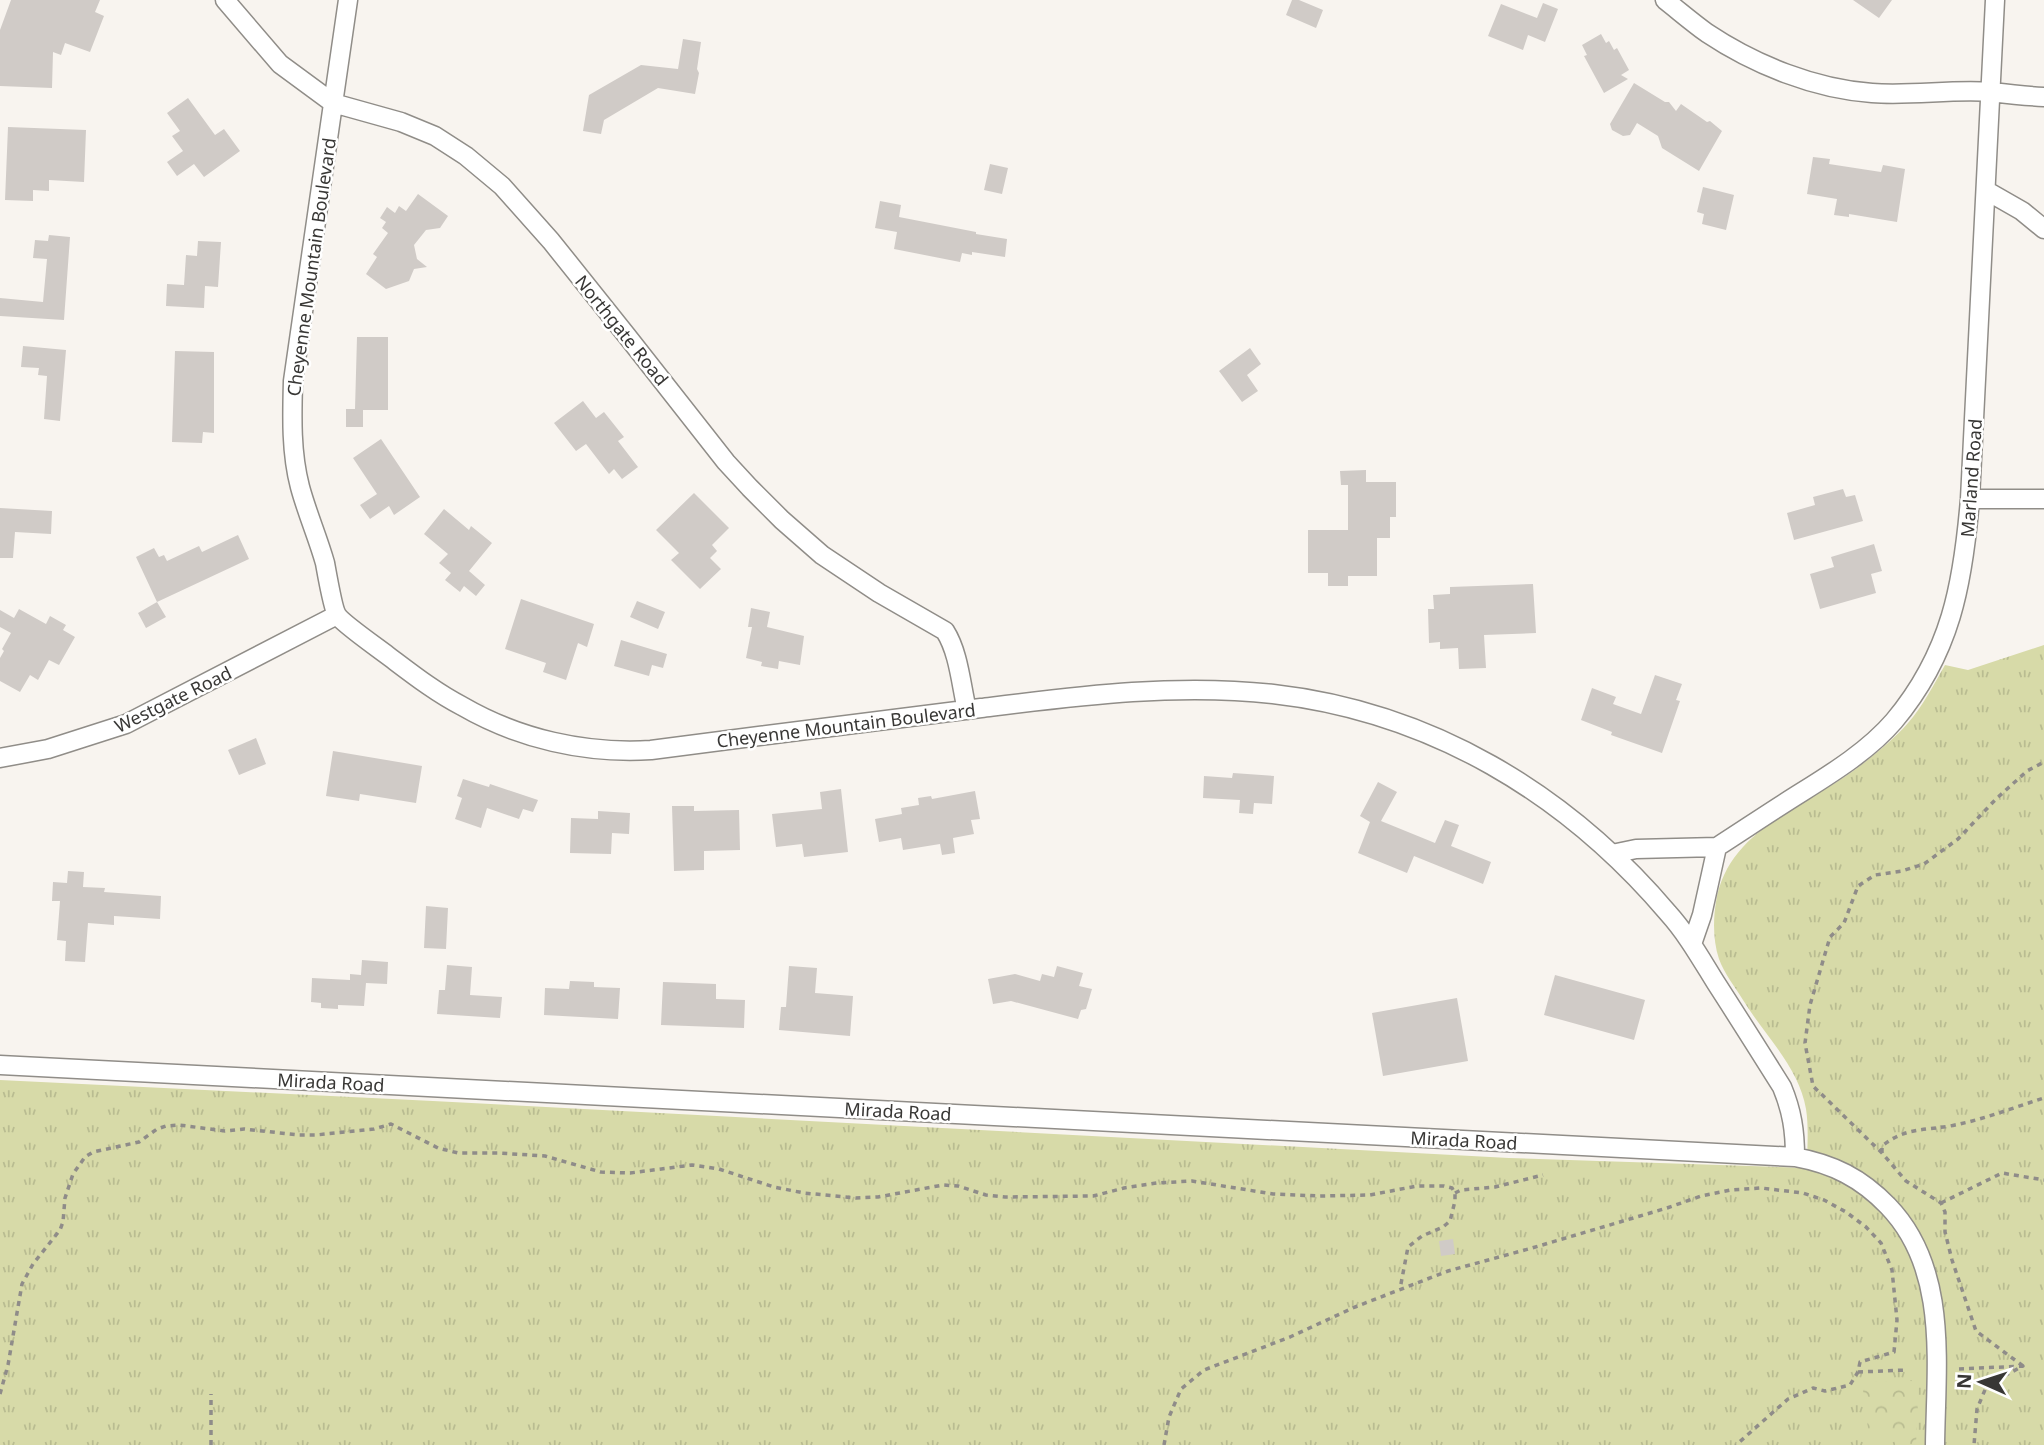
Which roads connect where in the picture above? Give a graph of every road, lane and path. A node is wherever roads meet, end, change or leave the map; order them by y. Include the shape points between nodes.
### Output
1 (225, 0) edge
2 (348, 0) edge
3 (1665, 0) edge
4 (1996, 0) edge
5 (1991, 92) junction
6 (2044, 97) edge
7 (333, 103) junction
8 (1987, 191) junction
9 (2044, 229) edge
10 (1970, 499) junction
11 (2044, 499) edge
12 (337, 615) junction
13 (967, 710) junction
14 (0, 758) edge
15 (2044, 762) edge
16 (1717, 847) junction
17 (1612, 854) junction
18 (1692, 944) junction
19 (0, 1065) edge
20 (2044, 1098) edge
21 (1882, 1153) junction
22 (1795, 1157) junction
23 (1543, 1175) dead end
24 (2044, 1180) edge
25 (1455, 1193) junction
26 (1941, 1203) junction
27 (1400, 1289) junction
28 (2023, 1366) junction
29 (1907, 1370) dead end
30 (1959, 1370) dead end
31 (1858, 1372) junction
32 (0, 1394) edge
33 (211, 1394) dead end
34 (211, 1445) edge
35 (1164, 1445) edge
36 (1735, 1445) edge
37 (1935, 1445) edge
38 (1974, 1445) edge

1 - 7 street, Northgate Road via 280,64
2 - 7 street, Cheyenne Mountain Boulevard
3 - 5 street via 1732,47 1814,82 1873,93
4 - 5 street, Marland Road
5 - 6 street
5 - 8 street, Marland Road
7 - 12 street, Cheyenne Mountain Boulevard via 293,382 292,428 300,486
7 - 13 street, Northgate Road via 435,136 502,186 750,488 822,555 945,631 954,649
8 - 9 street
8 - 10 street, Marland Road
10 - 11 street
10 - 16 street, Marland Road via 1966,556 1950,624 1933,666 1893,723 1840,768
12 - 13 street, Cheyenne Mountain Boulevard via 462,706 516,731 574,746 651,750
12 - 14 street, Westgate Road via 126,724 48,750
13 - 17 street, Cheyenne Mountain Boulevard via 1106,693 1186,690 1274,694 1346,708 1440,739 1483,761 1530,787
15 - 21 path via 2027,771 1958,839 1924,864 1875,875 1858,886 1844,923 1830,937 1810,1005 1805,1043 1813,1086
16 - 17 street
16 - 18 street
17 - 18 street, Cheyenne Mountain Boulevard
18 - 22 street, Cheyenne Mountain Boulevard via 1782,1087 1795,1127
19 - 22 street, Mirada Road
20 - 21 path via 1954,1125 1912,1130 1893,1137 1882,1146
21 - 26 path via 1906,1181
22 - 37 street, Mirada Road via 1830,1165 1873,1191 1907,1228 1918,1249 1935,1322
23 - 25 path
24 - 26 path via 2002,1174
25 - 27 path via 1450,1221 1408,1247
25 - 32 path via 1444,1186 1417,1186 1370,1195 1273,1194 1192,1181 1093,1196 1004,1197 943,1185 856,1198 774,1187 692,1165 601,1172 545,1156 458,1153 391,1124 316,1135 166,1126 139,1142 93,1152 78,1164 65,1198 60,1230 22,1284
26 - 28 path via 1952,1260 1976,1331
27 - 31 path via 1701,1196 1761,1188 1803,1193 1824,1200 1866,1227 1881,1243 1892,1270 1897,1320 1894,1352 1860,1362
27 - 35 path via 1204,1370 1181,1389 1169,1416
28 - 30 path
28 - 38 path via 1987,1385 1977,1409
29 - 31 path
31 - 36 path via 1850,1385 1825,1391 1813,1388 1788,1399
33 - 34 path

